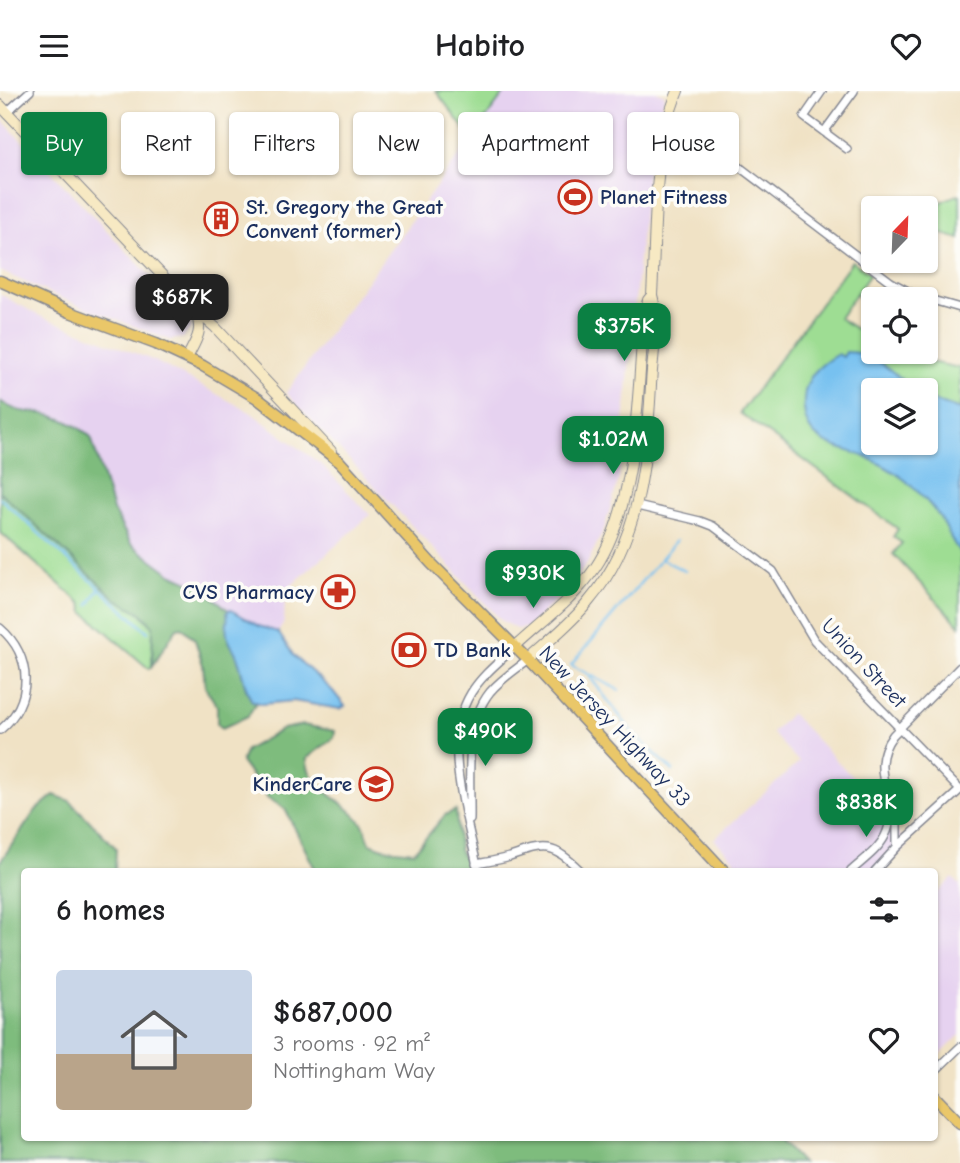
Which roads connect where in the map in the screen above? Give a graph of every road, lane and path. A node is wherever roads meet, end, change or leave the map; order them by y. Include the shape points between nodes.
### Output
1 (30, 91) edge
2 (677, 91) edge
3 (822, 91) edge
4 (854, 91) edge
5 (4, 108) edge
6 (671, 112) edge
7 (824, 132) junction
8 (847, 149) dead end
9 (739, 168) edge
10 (658, 175) edge
11 (0, 281) edge
12 (652, 295) junction
13 (960, 308) edge
14 (195, 310) junction
15 (187, 358) junction
16 (340, 462) junction
17 (626, 494) junction
18 (637, 506) junction
19 (621, 512) junction
20 (0, 628) edge
21 (515, 647) junction
22 (528, 660) junction
23 (960, 667) edge
24 (901, 728) junction
25 (0, 730) edge
26 (960, 790) edge
27 (891, 812) junction
28 (469, 827) junction
29 (897, 847) junction
30 (477, 868) edge
31 (577, 868) edge
32 (721, 868) edge
33 (854, 868) edge
34 (878, 868) edge
35 (960, 1048) edge
36 (938, 1068) edge
37 (938, 1100) edge
38 (960, 1123) edge

1 - 5 street
2 - 6 street
3 - 7 street via 804,117
4 - 7 street
5 - 14 street
7 - 8 street
9 - 13 street via 891,282 915,295
10 - 12 street
11 - 15 main road, New Jersey Highway 33
12 - 17 street via 644,314
12 - 18 street via 649,418
14 - 15 street via 200,330
14 - 16 street
15 - 16 main road, New Jersey Highway 33 via 257,398
16 - 21 main road, New Jersey Highway 33
17 - 18 street
17 - 19 street
18 - 19 street
18 - 22 street via 610,572 589,602
18 - 24 street, Union Street via 713,526 773,571 814,640
19 - 21 street via 594,568
20 - 25 street via 16,644 26,677 17,712
21 - 22 main road, New Jersey Highway 33
21 - 28 street via 478,683 461,715 458,756
22 - 28 street via 493,689 478,712
22 - 32 main road, New Jersey Highway 33
23 - 24 street
24 - 26 street, Union Street
24 - 27 street via 889,741 881,761
26 - 29 street
27 - 29 street via 897,820
27 - 33 street via 884,840
28 - 30 street
29 - 34 street
30 - 31 street via 535,847 545,848
35 - 36 street
37 - 38 main road

